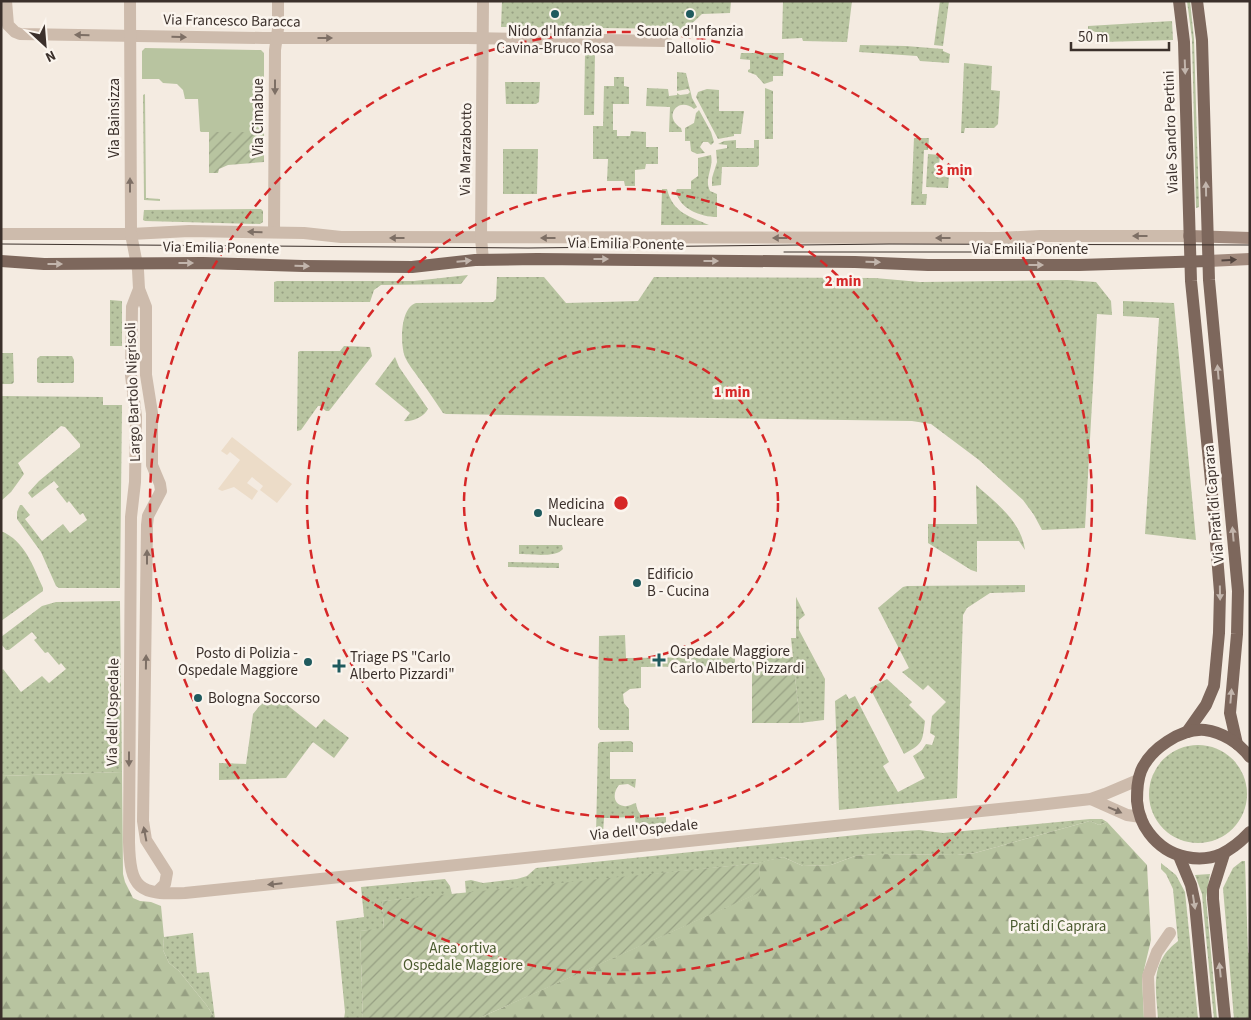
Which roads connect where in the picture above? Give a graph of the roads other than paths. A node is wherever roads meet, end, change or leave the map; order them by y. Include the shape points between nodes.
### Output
1 (6, 1) edge
2 (130, 1) edge
3 (278, 1) edge
4 (484, 1) edge
5 (1179, 1) edge
6 (1197, 1) edge
7 (130, 36) junction
8 (276, 38) junction
9 (483, 39) junction
10 (666, 41) dead end
11 (274, 232) junction
12 (1, 234) edge
13 (131, 234) junction
14 (1189, 236) junction
15 (481, 238) junction
16 (1207, 238) junction
17 (1250, 238) edge
18 (1250, 259) edge
19 (483, 260) junction
20 (1, 261) edge
21 (1208, 261) junction
22 (1190, 262) junction
23 (137, 263) junction
24 (139, 289) junction
25 (131, 517) joint
26 (1187, 732) junction
27 (1237, 744) junction
28 (1250, 756) edge
29 (1138, 780) junction
30 (1091, 799) junction
31 (1141, 817) junction
32 (1247, 839) edge
33 (1224, 854) junction
34 (1179, 856) junction
35 (167, 877) junction
36 (157, 892) junction
37 (201, 892) junction
38 (1170, 933) dead end
39 (1150, 1019) edge
40 (1206, 1019) edge
41 (1225, 1019) edge

7 -> 1 street, Via Francesco Baracca via 17,33 7,23
2 - 7 street, Via Bainsizza
3 - 8 street, Via Cimabue
4 - 9 street, Via Marzabotto
5 -> 14 main road, Viale Sandro Pertini via 1185,51
16 -> 6 main road via 1202,40
7 -> 8 street, Via Francesco Baracca
13 -> 7 street, Via Bainsizza
8 -> 9 street, Via Francesco Baracca
8 -> 11 street, Via Cimabue
9 - 10 street
9 - 15 street, Via Marzabotto
11 -> 13 street, Via Emilia Ponente
15 -> 11 street, Via Emilia Ponente via 349,237
12 - 13 street, Via Emilia Ponente
13 - 23 street, Largo Bartolo Nigrisoli
14 -> 15 street, Via Emilia Ponente
14 - 16 main road, Via Emilia Ponente
14 - 22 main road, Viale Sandro Pertini
15 - 19 street, Via Marzabotto
16 - 17 main road, Via Emilia Ponente
16 - 21 main road
21 -> 18 main road, Via Emilia Ponente
19 -> 22 main road, Via Emilia Ponente via 652,259 928,266
23 -> 19 main road, Via Emilia Ponente via 412,267
20 -> 23 main road, Via Emilia Ponente
21 - 22 main road, Via Emilia Ponente
27 -> 21 main road, Via Prati di Caprara via 1230,713 1238,591
22 -> 26 main road, Via Prati di Caprara via 1220,592 1214,686 1206,705
23 - 24 street, Largo Bartolo Nigrisoli
24 - 25 street, Largo Bartolo Nigrisoli via 132,307 131,375 136,427
35 -> 24 street, Largo Bartolo Nigrisoli via 166,870 146,840 143,821 147,521 159,496 160,484 152,465 152,413 146,375 146,307
25 -> 36 street, Via dell'Ospedale via 130,867 137,884
26 - 27 main road via 1205,730
26 - 29 main road via 1154,752 1141,769
27 - 28 main road
29 - 30 street, Via dell'Ospedale
29 - 31 main road
30 -> 31 street, Via dell'Ospedale via 1127,815
30 -> 37 street, Via dell'Ospedale
31 - 34 main road via 1156,842
32 - 33 main road
33 - 34 main road via 1205,858
41 -> 33 main road via 1213,899
34 -> 40 main road via 1195,904
35 - 36 street
35 - 37 street, Via dell'Ospedale
36 - 37 street, Via dell'Ospedale
38 - 39 street via 1157,952 1148,976

